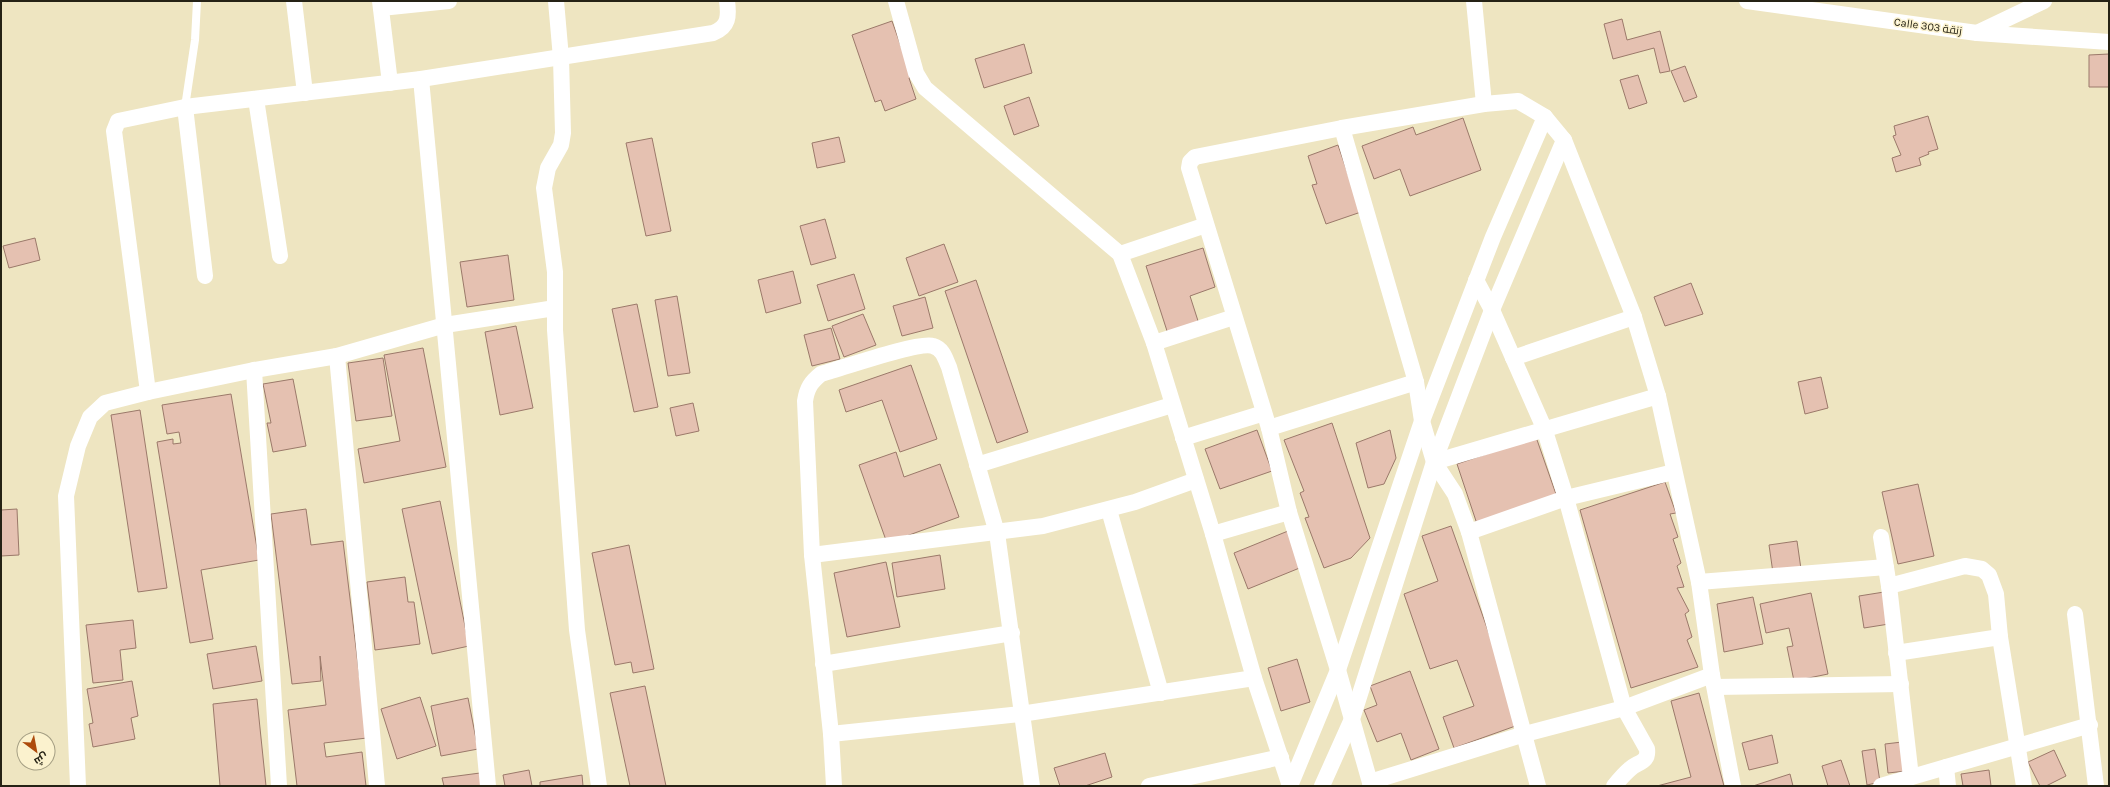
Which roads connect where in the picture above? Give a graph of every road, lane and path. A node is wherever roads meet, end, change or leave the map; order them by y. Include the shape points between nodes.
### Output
1 (197, 1) edge
2 (294, 1) edge
3 (449, 1) edge
4 (556, 1) edge
5 (727, 1) edge
6 (896, 1) edge
7 (1474, 1) edge
8 (1747, 1) edge
9 (2044, 1) edge
10 (380, 4) edge
11 (1977, 33) junction
12 (2109, 42) edge
13 (561, 58) junction
14 (421, 79) junction
15 (390, 83) junction
16 (305, 93) junction
17 (256, 99) junction
18 (1484, 104) junction
19 (184, 107) junction
20 (1545, 117) junction
21 (1342, 128) junction
22 (1564, 140) junction
23 (1206, 224) junction
24 (1120, 254) junction
25 (280, 256) dead end
26 (205, 276) dead end
27 (1476, 280) junction
28 (555, 308) junction
29 (1492, 310) junction
30 (1234, 317) junction
31 (1634, 317) junction
32 (445, 325) junction
33 (1154, 343) junction
34 (337, 356) junction
35 (1513, 358) junction
36 (254, 370) junction
37 (1416, 382) junction
38 (148, 392) junction
39 (1658, 396) junction
40 (1172, 405) junction
41 (1266, 420) junction
42 (1422, 421) junction
43 (1544, 428) junction
44 (1183, 438) junction
45 (1434, 462) junction
46 (977, 465) junction
47 (1674, 472) junction
48 (1196, 480) junction
49 (1566, 498) junction
50 (1109, 510) junction
51 (1289, 512) junction
52 (1470, 532) junction
53 (997, 533) junction
54 (1213, 534) junction
55 (1881, 537) dead end
56 (812, 555) junction
57 (1886, 567) junction
58 (1699, 582) junction
59 (1889, 586) junction
60 (2075, 614) dead end
61 (1012, 633) junction
62 (2000, 637) junction
63 (1896, 653) junction
64 (823, 664) junction
65 (1338, 670) junction
66 (1254, 678) junction
67 (1714, 681) junction
68 (1901, 684) junction
69 (1161, 693) junction
70 (1624, 708) junction
71 (1021, 714) junction
72 (1352, 719) junction
73 (2090, 725) junction
74 (831, 734) junction
75 (1525, 734) junction
76 (2018, 746) junction
77 (1281, 757) junction
78 (1946, 767) junction
79 (1911, 777) junction
80 (1370, 784) edge
81 (78, 786) edge
82 (279, 786) edge
83 (377, 786) edge
84 (488, 786) edge
85 (599, 786) edge
86 (834, 786) edge
87 (1032, 786) edge
88 (1148, 786) edge
89 (1290, 786) edge
90 (1322, 786) edge
91 (1538, 786) edge
92 (1614, 786) edge
93 (1733, 786) edge
94 (1881, 786) edge
95 (1948, 786) edge
96 (2024, 786) edge
97 (2096, 786) edge

1 - 19 lane via 195,40
2 - 16 street
3 - 10 street
4 - 13 street
5 - 13 street via 729,16 726,24 713,33
6 - 24 street via 916,73 925,88
7 - 18 street
8 - 11 street, Calle 303 زنقة
9 - 11 street
10 - 15 street
11 - 12 street, Calle 303 زنقة
13 - 14 street
13 - 28 street via 563,133 561,145 548,168 544,188 555,272
14 - 15 street
14 - 32 street
15 - 16 street
16 - 17 street
17 - 19 street
17 - 25 street
18 - 20 street via 1518,101
18 - 21 street
19 - 26 street
19 - 38 street via 122,119 114,126
20 - 22 street
20 - 27 street
21 - 23 street via 1195,157 1189,168
21 - 37 street
22 - 29 street
22 - 31 street
23 - 24 street
23 - 30 street
24 - 33 street
27 - 29 street
27 - 42 street
28 - 32 street
28 - 85 street via 577,630
29 - 35 street
29 - 45 street
30 - 33 street
30 - 41 street
31 - 35 street
31 - 39 street
32 - 34 street
32 - 84 street
33 - 40 street
34 - 36 street
34 - 83 street
35 - 43 street
36 - 38 street
36 - 82 street
37 - 41 street
37 - 42 street
38 - 81 street via 105,403 90,417 78,446 66,496
39 - 43 street
39 - 47 street
40 - 44 street
40 - 46 street
41 - 44 street
41 - 51 street
42 - 45 street
42 - 65 street
43 - 45 street
43 - 49 street
44 - 48 street
45 - 52 street via 1454,494
45 - 72 street
46 - 53 street
46 - 56 street via 949,367 941,349 932,345 915,347 821,374 811,382 805,401
47 - 49 street
47 - 58 street
48 - 50 street
48 - 54 street
49 - 52 street
49 - 70 street
50 - 53 street via 1042,526
50 - 69 street
51 - 54 street
51 - 65 street
52 - 75 street
53 - 56 street
53 - 61 street
54 - 66 street
55 - 57 street
56 - 64 street
57 - 58 street
57 - 59 street
58 - 67 street
59 - 62 street via 1965,566 1982,569 1989,575 1994,588
59 - 63 street
60 - 73 street
61 - 64 street
61 - 71 street
62 - 63 street
62 - 76 street
63 - 68 street
64 - 74 street
65 - 72 street
65 - 89 street
66 - 69 street
66 - 77 street
67 - 68 street
67 - 70 street
67 - 93 street
68 - 79 street
69 - 71 street
70 - 75 street
70 - 92 street via 1644,743 1648,756 1644,761 1631,767
71 - 74 street
71 - 87 street
72 - 80 street
72 - 90 street
73 - 76 street
73 - 97 street
74 - 86 street
75 - 80 street
75 - 91 street
76 - 78 street
76 - 96 street
77 - 88 street
77 - 89 street
78 - 79 street
78 - 95 street
79 - 94 street

